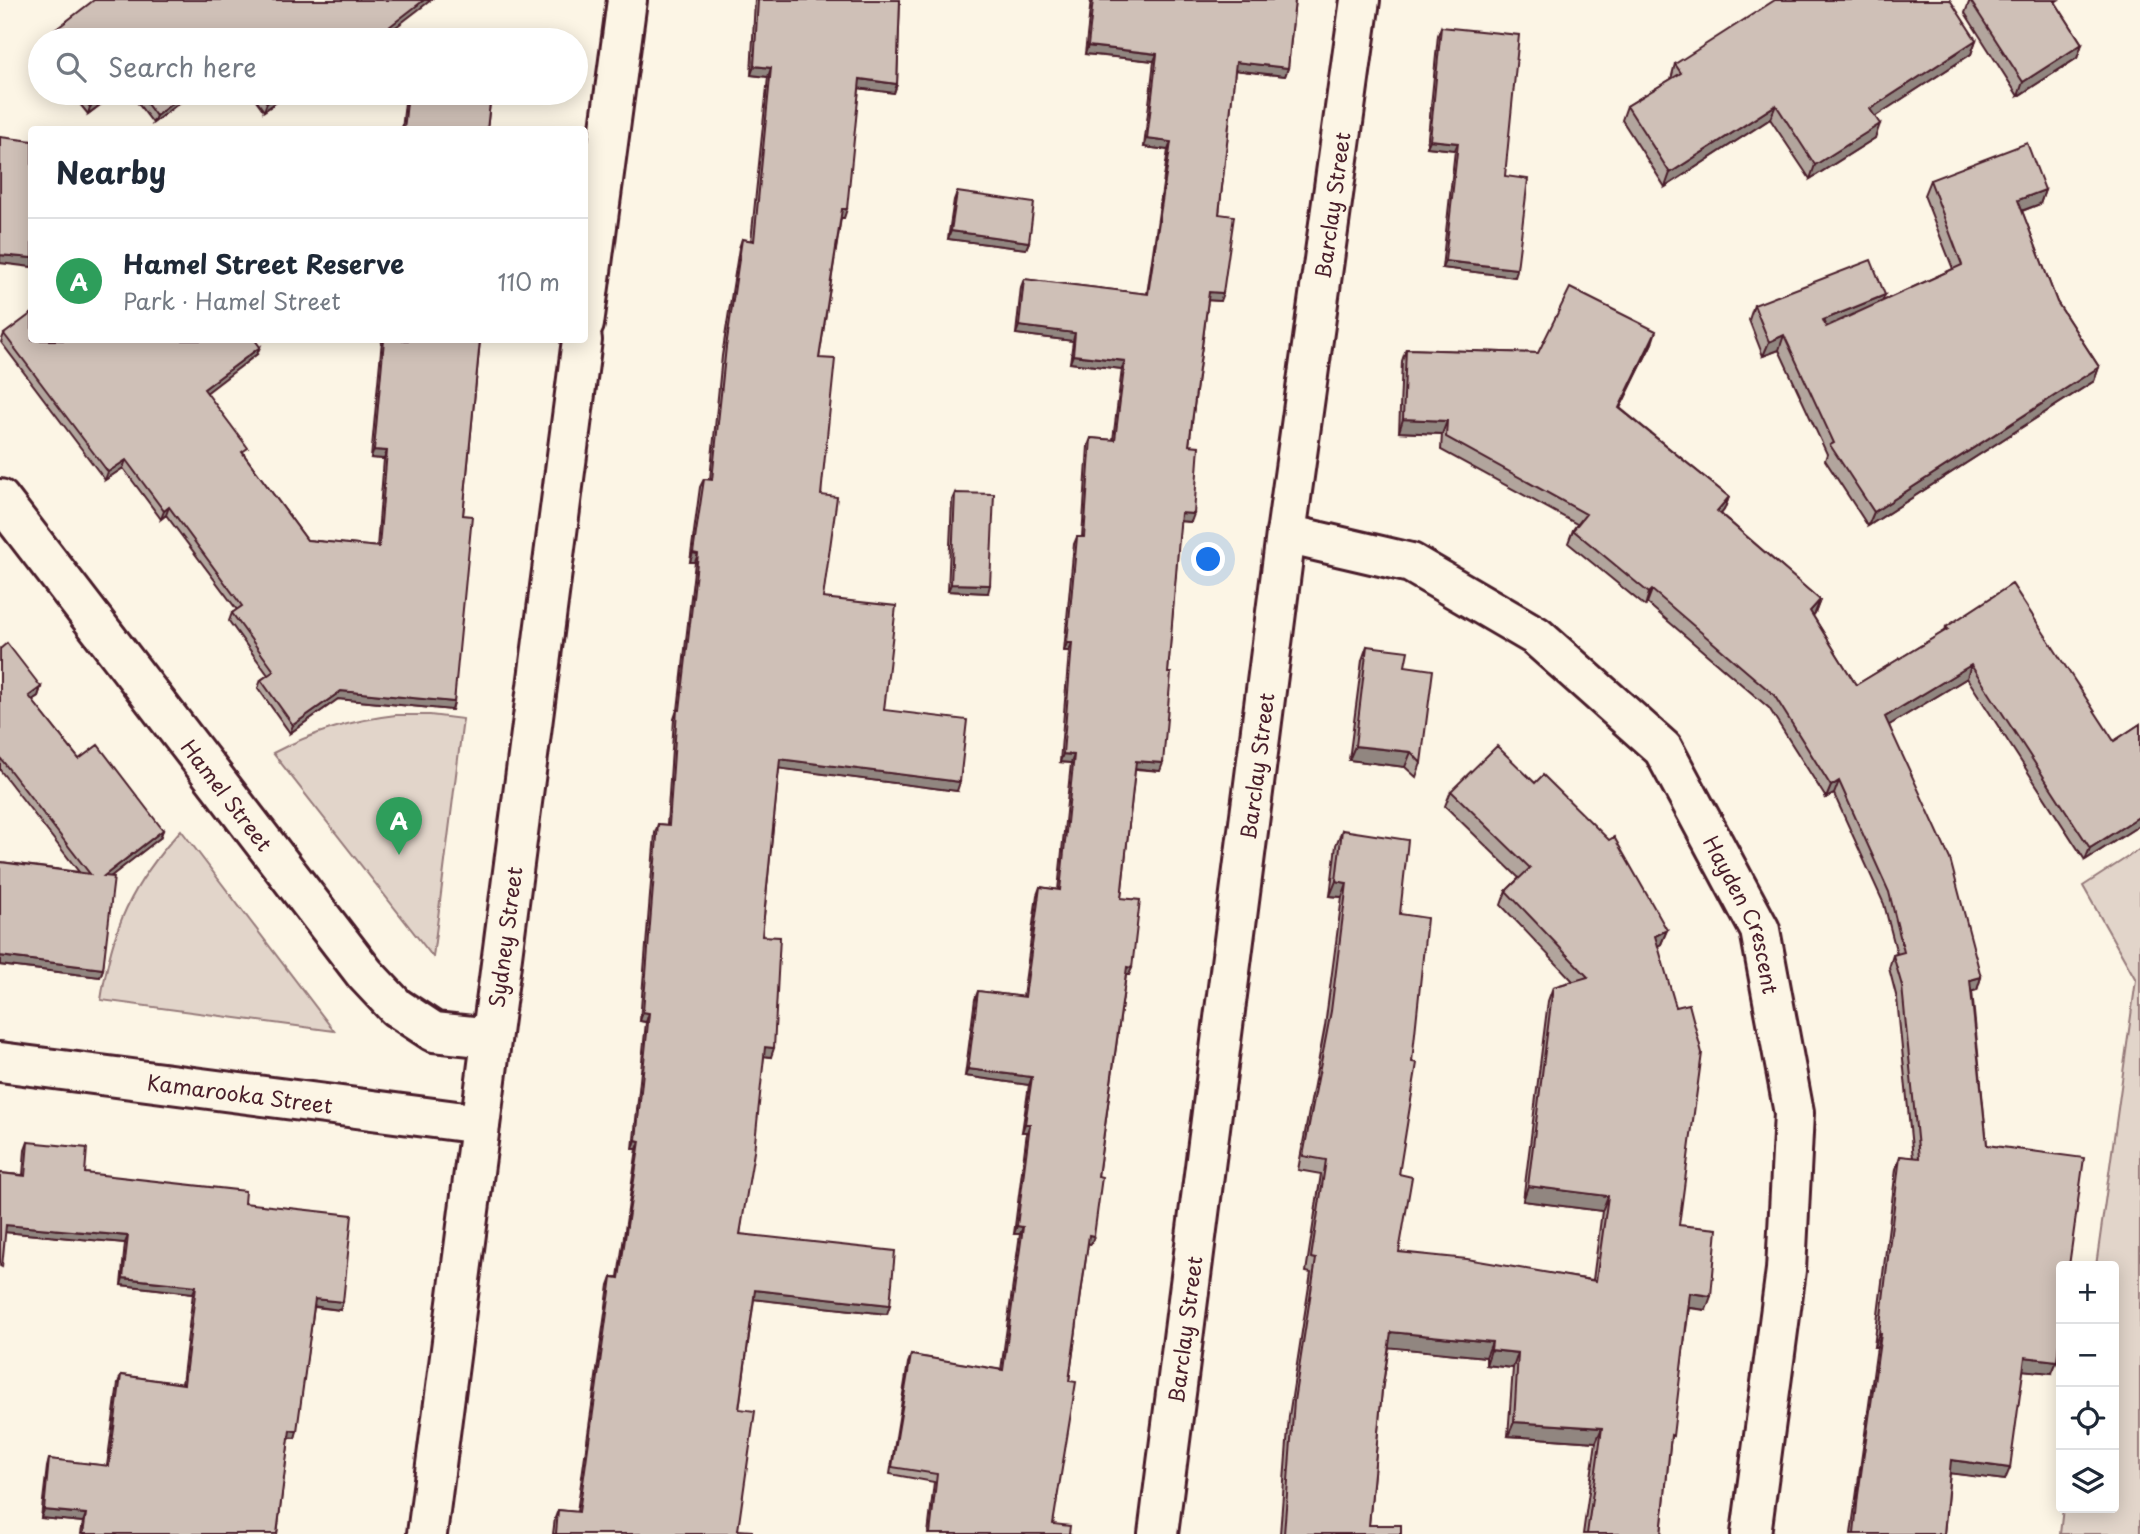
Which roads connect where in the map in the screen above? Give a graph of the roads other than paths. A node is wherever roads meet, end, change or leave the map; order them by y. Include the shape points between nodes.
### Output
1 (627, 0) edge
2 (1360, 0) edge
3 (588, 294) edge
4 (582, 343) edge
5 (0, 499) edge
6 (1286, 534) junction
7 (491, 1038) junction
8 (0, 1062) edge
9 (480, 1124) junction
10 (427, 1534) edge
11 (1158, 1534) edge
12 (1751, 1534) edge

1 - 3 street
2 - 6 street, Barclay Street
4 - 7 street, Sydney Street
5 - 7 street, Hamel Street via 373,982 396,1007 435,1032
6 - 11 street, Barclay Street
6 - 12 street, Hayden Crescent via 1411,564 1536,636 1663,749 1760,930 1794,1113 1786,1270
7 - 9 street, Sydney Street
8 - 9 street, Kamarooka Street
9 - 10 street, Sydney Street

